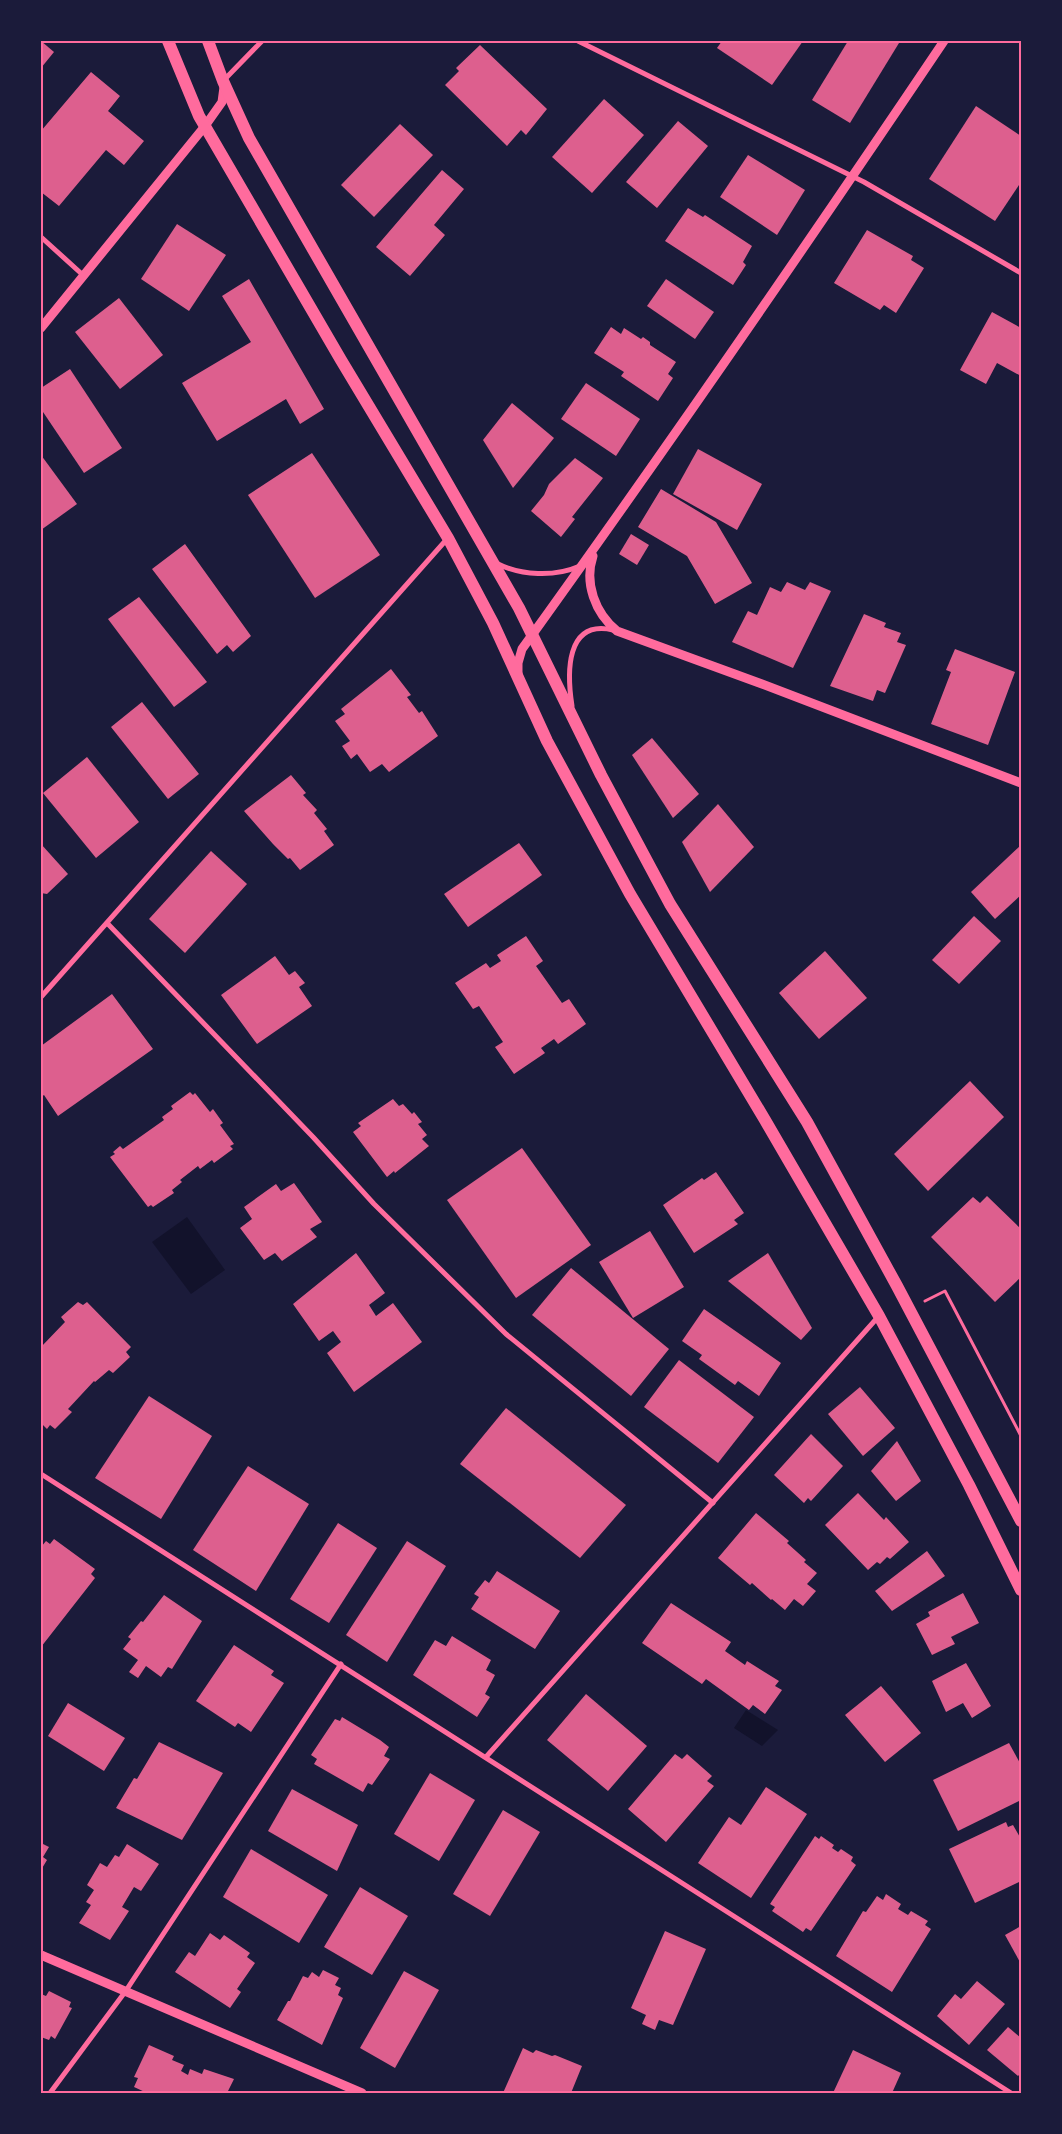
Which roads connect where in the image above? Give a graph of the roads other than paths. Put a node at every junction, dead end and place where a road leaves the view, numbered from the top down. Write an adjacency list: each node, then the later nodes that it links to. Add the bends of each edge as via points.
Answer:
1 (168, 41): 7 (main road)
2 (208, 41): 6 (main road)
3 (262, 41): 6 (street)
4 (578, 41): 8 (street)
5 (944, 41): 8 (street)
6 (223, 80): 7 (street, via 222,102); 15 (main road, via 255,148)
7 (205, 126): 11 (street); 13 (main road)
8 (853, 176): 10 (street); 14 (street)
9 (41, 237): 11 (street)
10 (1021, 273)
11 (84, 276): 12 (street)
12 (41, 328)
13 (448, 538): 19 (main road, via 493,623); 22 (street)
14 (595, 548): 16 (street); 17 (street, via 590,574 592,594 604,618)
15 (492, 560): 16 (street, via 514,570 535,573 572,569); 18 (main road)
16 (587, 561): 18 (street)
17 (617, 631): 20 (street, via 587,631 575,644 570,677); 21 (street)
18 (533, 634): 19 (street, via 519,657 518,673); 20 (main road)
19 (523, 691): 24 (main road, via 652,934)
20 (577, 726): 27 (main road, via 670,904 812,1130)
21 (1021, 783)
22 (108, 924): 23 (street); 26 (street, via 374,1204 506,1334)
23 (41, 997)
24 (879, 1316): 26 (street); 28 (main road)
25 (41, 1474): 29 (street)
26 (713, 1503): 30 (street)
27 (1021, 1521)
28 (1021, 1590)
29 (340, 1664): 30 (street); 32 (street)
30 (486, 1757): 35 (street)
31 (41, 1955): 32 (street)
32 (125, 1992): 33 (street); 34 (street)
33 (361, 2092)
34 (50, 2093)
35 (1011, 2093)

